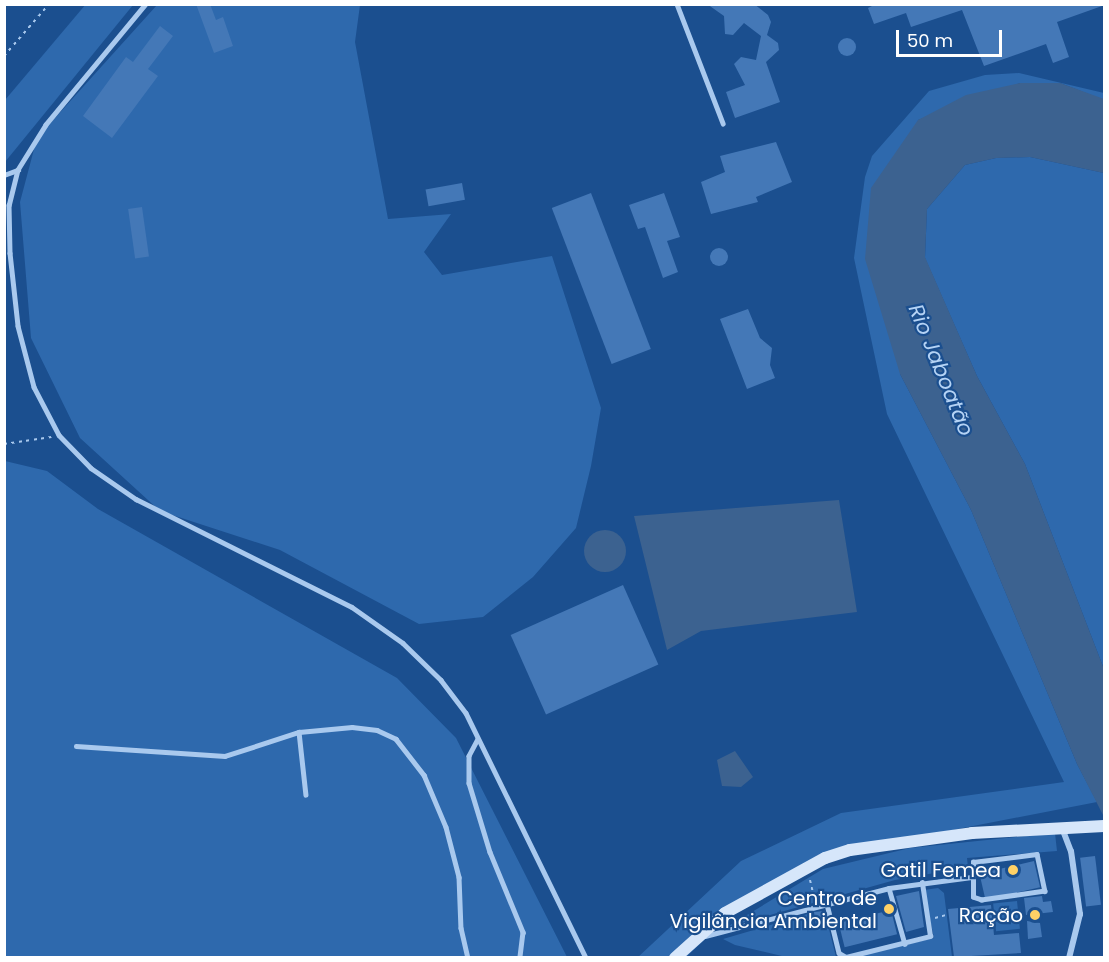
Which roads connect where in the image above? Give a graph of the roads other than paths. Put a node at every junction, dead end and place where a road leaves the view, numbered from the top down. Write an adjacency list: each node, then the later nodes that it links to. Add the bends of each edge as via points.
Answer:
1 (146, 4): 4 (lane, via 46,125)
2 (677, 4): 3 (lane)
3 (723, 123)
4 (18, 170): 5 (lane); 7 (lane, via 9,205 18,326 34,387 59,435 91,468 136,499 289,573 352,608 403,643 441,680)
5 (4, 175)
6 (299, 732): 8 (lane, via 225,756); 9 (lane); 18 (lane, via 352,727 376,730 396,739 414,757 446,826)
7 (478, 739): 19 (lane, via 469,756 469,783 490,852 523,932); 20 (lane)
8 (76, 746)
9 (306, 795)
10 (1104, 826): 11 (main road)
11 (1062, 828): 16 (main road, via 909,839 850,850 816,862 739,905); 22 (street, via 1071,851 1080,914)
12 (971, 877): 12 (lane, via 976,899 1039,894 1046,889 1037,854 976,861 971,864); 13 (lane)
13 (922, 883): 14 (lane); 17 (lane, via 930,936)
14 (889, 888): 15 (lane); 17 (lane)
15 (827, 904): 16 (lane); 17 (lane, via 842,957)
16 (694, 939): 21 (main road)
17 (905, 944)
18 (468, 957)
19 (520, 957)
20 (586, 957)
21 (675, 957)
22 (1068, 957)

